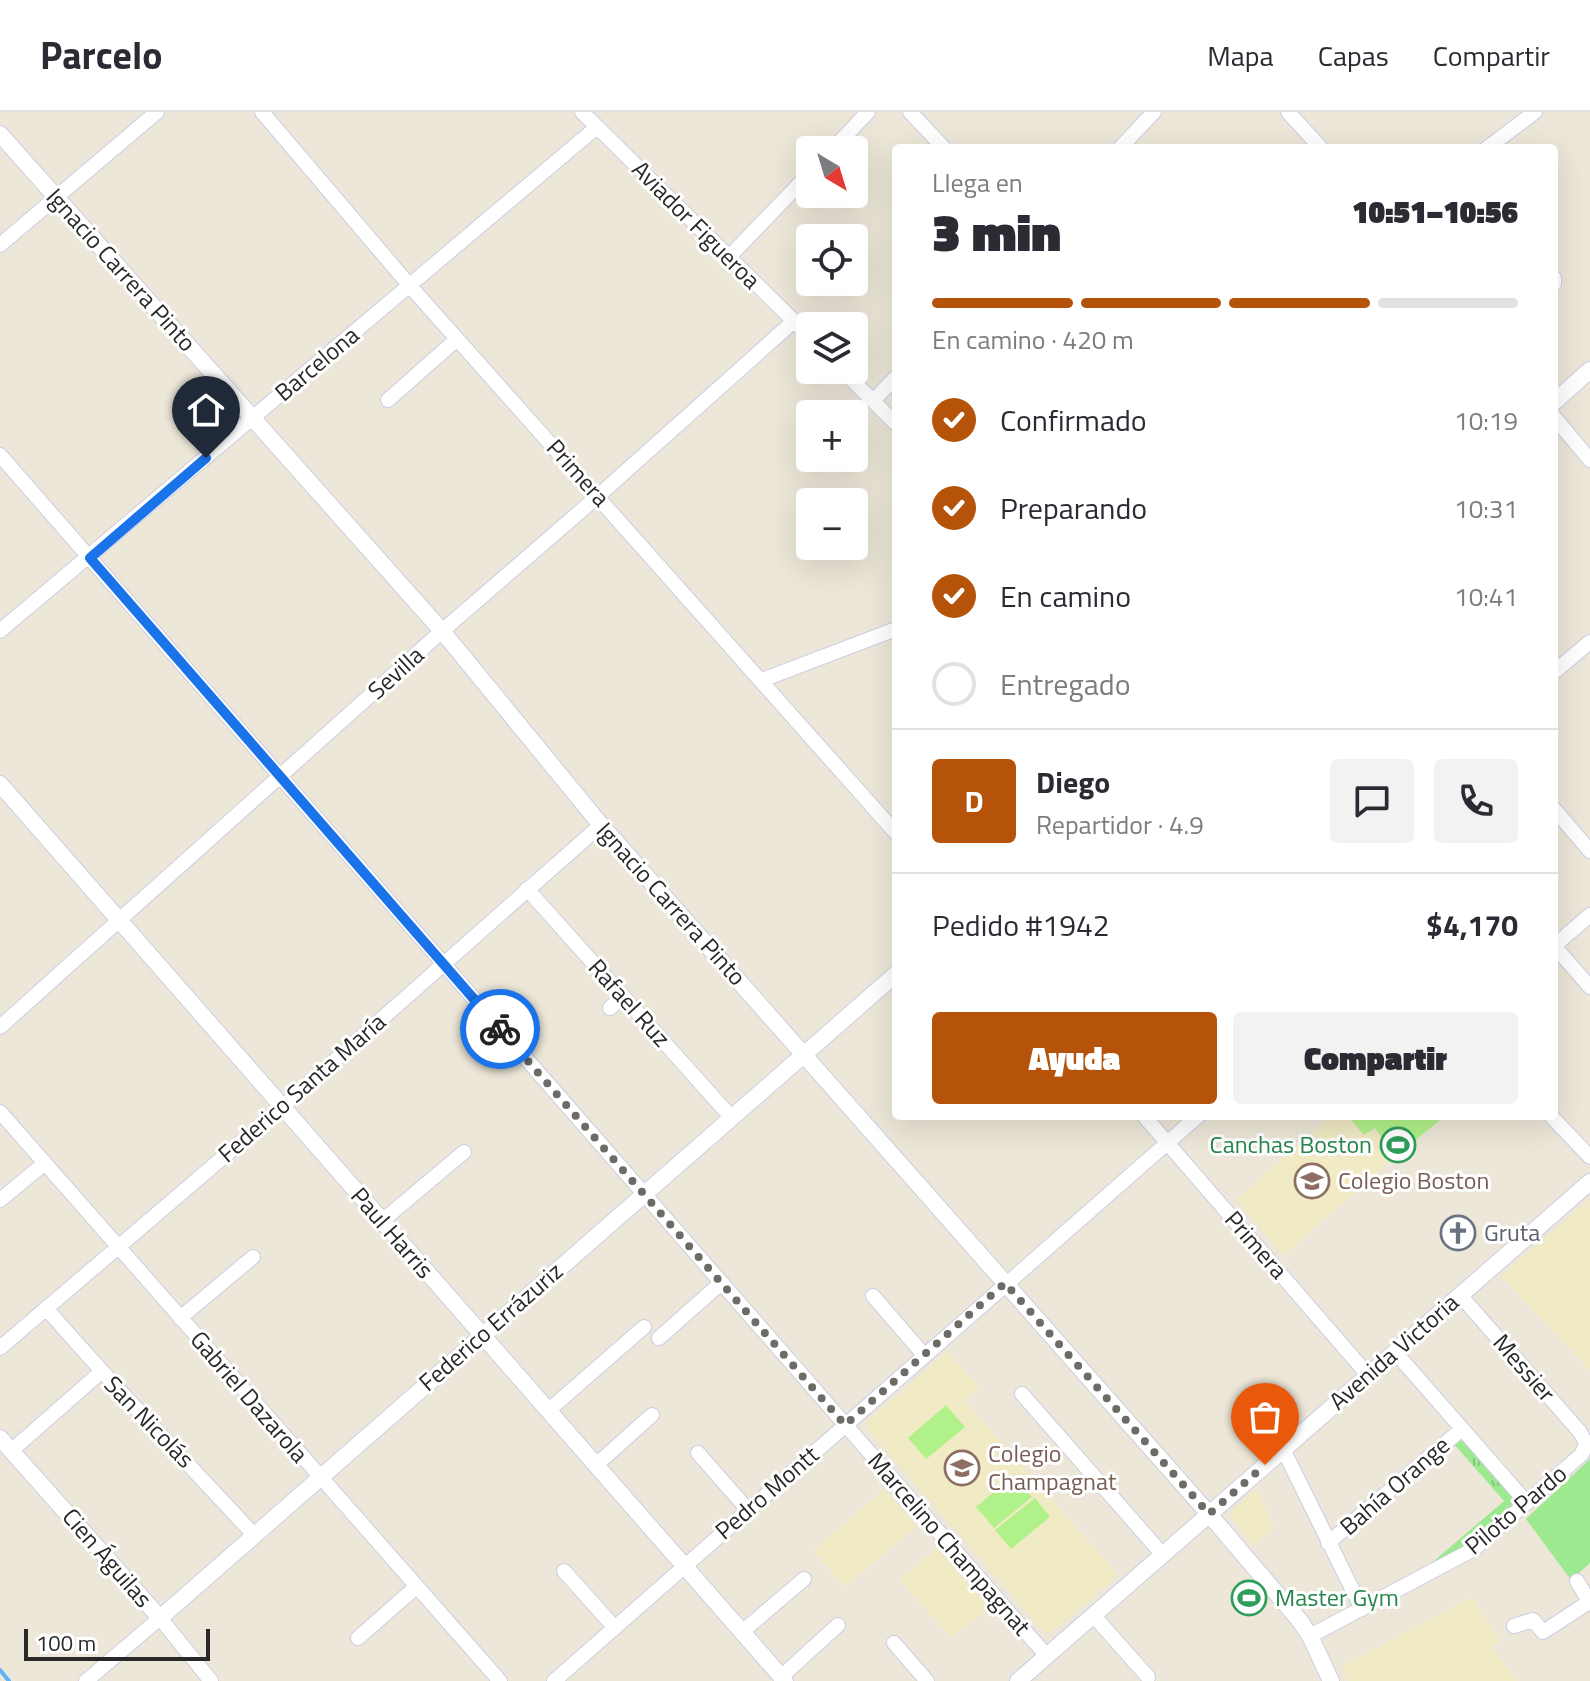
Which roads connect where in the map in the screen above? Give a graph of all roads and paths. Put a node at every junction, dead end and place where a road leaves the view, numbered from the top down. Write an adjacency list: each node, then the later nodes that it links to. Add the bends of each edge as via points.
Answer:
1 (157, 112): 17 (street)
2 (262, 112): 20 (street, Primera)
3 (582, 112): 9 (street, Aviador Figueroa)
4 (868, 112): 11 (street)
5 (910, 112): 12 (street)
6 (1154, 112): 13 (street)
7 (1288, 112): 14 (street)
8 (1535, 112): 15 (street)
9 (597, 127): 19 (street, Aviador Figueroa); 20 (street, Barcelona)
10 (0, 134): 17 (street, Ignacio Carrera Pinto)
11 (845, 136)
12 (940, 144)
13 (1124, 144)
14 (1317, 144)
15 (1492, 144)
16 (796, 188): 19 (street)
17 (55, 196): 18 (street); 29 (street, Ignacio Carrera Pinto)
18 (0, 245)
19 (728, 258): 21 (street, Aviador Figueroa)
20 (410, 286): 22 (street, Primera); 29 (street, Barcelona)
21 (794, 321): 34 (street, Sevilla)
22 (457, 339): 27 (street); 34 (street, Primera)
23 (1590, 370): 26 (street)
24 (892, 381): 28 (street)
25 (856, 384): 28 (street)
26 (1558, 398)
27 (388, 400)
28 (873, 401): 30 (street)
29 (253, 419): 35 (street, Barcelona); 37 (street, Ignacio Carrera Pinto)
30 (892, 420)
31 (1558, 422): 33 (street)
32 (0, 455): 35 (street, Marcelino Champagnat)
33 (1590, 460)
34 (598, 496): 37 (street, Sevilla); 41 (street, Primera)
35 (90, 558): 36 (street, Barcelona); 42 (street, Marcelino Champagnat)
36 (0, 631)
37 (442, 631): 42 (street, Sevilla); 45 (street, Ignacio Carrera Pinto)
38 (892, 631): 41 (street)
39 (1590, 642): 40 (street)
40 (1558, 669)
41 (762, 680): 46 (street, Primera)
42 (281, 777): 50 (street, Sevilla); 53 (street, Marcelino Champagnat)
43 (0, 784): 50 (street, Paul Harris)
44 (1558, 814): 47 (street)
45 (601, 825): 48 (street, Federico Santa María); 59 (street, Ignacio Carrera Pinto)
46 (892, 828)
47 (1590, 851)
48 (527, 889): 53 (street, Federico Santa María); 56 (street, Rafael Ruz)
49 (1590, 915): 51 (street)
50 (119, 922): 58 (street, Sevilla); 60 (street, Paul Harris)
51 (1558, 943)
52 (1558, 951): 55 (street)
53 (443, 964): 60 (street, Federico Santa María); 71 (street, Marcelino Champagnat)
54 (892, 977): 59 (street, Federico Errázuriz)
55 (1590, 987)
56 (623, 996): 57 (street); 62 (street, Rafael Ruz)
57 (610, 1008)
58 (0, 1027)
59 (804, 1054): 62 (street, Federico Errázuriz); 77 (street, Ignacio Carrera Pinto)
60 (282, 1107): 73 (street, Paul Harris); 74 (street, Federico Santa María)
61 (2, 1117): 69 (street, Gabriel Dazarola)
62 (731, 1117): 71 (street, Federico Errázuriz)
63 (1147, 1120): 66 (street, Primera)
64 (1193, 1120): 66 (street, Pedro Montt)
65 (1555, 1120): 68 (street)
66 (1167, 1143): 77 (street, Pedro Montt); 89 (street, Primera)
67 (464, 1152): 73 (street)
68 (1590, 1157)
69 (45, 1163): 72 (street); 74 (street, Gabriel Dazarola)
70 (1590, 1182): 78 (street, Avenida Victoria)
71 (644, 1194): 76 (street, Marcelino Champagnat); 83 (street, Federico Errázuriz)
72 (0, 1200)
73 (382, 1221): 83 (street, Paul Harris)
74 (118, 1247): 80 (street, Federico Santa María); 81 (street, Gabriel Dazarola)
75 (253, 1257): 81 (street)
76 (721, 1283): 84 (street, via 687,1302); 93 (street, Marcelino Champagnat)
77 (1005, 1283): 87 (street, Pedro Montt); 103 (street, Ignacio Carrera Pinto)
78 (1460, 1295): 86 (street, Avenida Victoria); 95 (street, Messier)
79 (873, 1296): 87 (street)
80 (46, 1308): 85 (street, Federico Santa María); 88 (street, San Nicolás)
81 (180, 1318): 100 (street, Gabriel Dazarola)
82 (644, 1327): 91 (street)
83 (482, 1335): 91 (street, Paul Harris); 100 (street, Federico Errázuriz)
84 (659, 1338)
85 (0, 1348)
86 (1395, 1352): 89 (street, Avenida Victoria); 94 (street)
87 (924, 1355): 93 (street, Pedro Montt)
88 (101, 1372): 96 (street); 104 (street, San Nicolás)
89 (1368, 1375): 97 (street, Avenida Victoria)
90 (1022, 1394): 106 (street)
91 (549, 1410): 99 (street, Paul Harris)
92 (652, 1415): 99 (street)
93 (845, 1425): 102 (street, Pedro Montt); 123 (street, Marcelino Champagnat)
94 (1462, 1429): 101 (street); 105 (street, Bahía Orange)
95 (1586, 1443): 101 (street, Piloto Pardo, via 1582,1454)
96 (6, 1444): 115 (street, Cien Águilas)
97 (1283, 1449): 103 (street, Avenida Victoria); 105 (street)
98 (698, 1453): 102 (street)
99 (596, 1465): 107 (street, Paul Harris)
100 (320, 1477): 104 (street, Federico Errázuriz); 111 (street, Gabriel Dazarola)
101 (1527, 1503): 113 (street, Piloto Pardo, via 1474,1549)
102 (748, 1510): 107 (street, Pedro Montt)
103 (1209, 1514): 106 (street, Avenida Victoria); 120 (street, Ignacio Carrera Pinto)
104 (255, 1536): 115 (street, Federico Errázuriz)
105 (1328, 1543): 113 (street)
106 (1163, 1555): 114 (street, Avenida Victoria)
107 (685, 1566): 118 (street, Pedro Montt); 119 (street, Paul Harris)
108 (564, 1571): 118 (street)
109 (804, 1579): 119 (street)
110 (1577, 1581): 112 (street)
111 (416, 1587): 121 (street); 128 (street, Gabriel Dazarola)
112 (1590, 1602): 117 (street, via 1547,1638 1533,1620)
113 (1362, 1609): 120 (street, Piloto Pardo)
114 (1093, 1615): 123 (street, Avenida Victoria); 124 (street)
115 (160, 1618): 126 (street, Federico Errázuriz); 127 (street, Cien Águilas)
116 (838, 1625): 125 (street)
117 (1514, 1626)
118 (615, 1628): 129 (street, Pedro Montt)
119 (742, 1632): 125 (street, Paul Harris)
120 (1310, 1636): 132 (street, Ignacio Carrera Pinto)
121 (358, 1638)
122 (894, 1643): 130 (street)
123 (1046, 1655): 131 (street, Avenida Victoria)
124 (1148, 1677)
125 (783, 1679)
126 (86, 1681)
127 (211, 1681)
128 (500, 1681)
129 (554, 1681)
130 (927, 1681)
131 (1018, 1681)
132 (1331, 1681)

